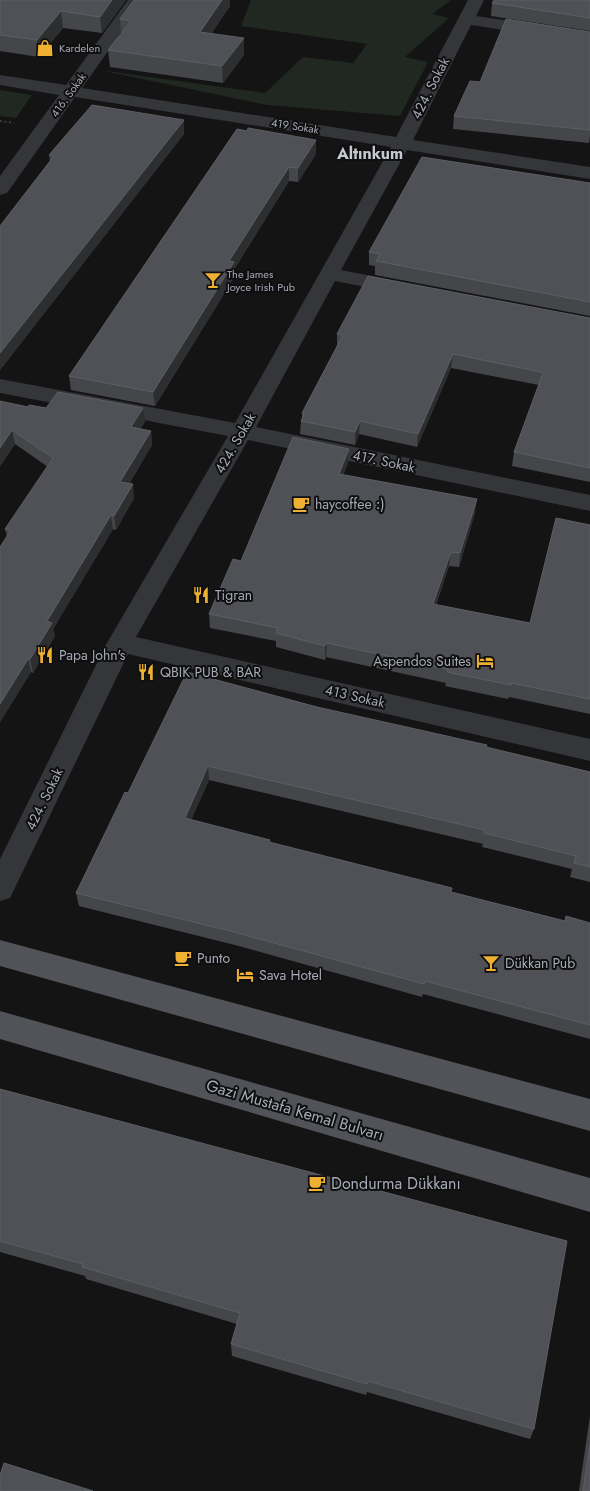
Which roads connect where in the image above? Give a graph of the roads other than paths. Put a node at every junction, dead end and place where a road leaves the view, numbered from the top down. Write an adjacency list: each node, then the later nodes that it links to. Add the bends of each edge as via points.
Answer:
1 (136, 0): 5 (street, 416. Sokak)
2 (471, 10): 3 (street); 6 (street, 424. Sokak)
3 (590, 38)
4 (0, 80): 5 (street, 419 Sokak)
5 (71, 91): 6 (street, 419 Sokak); 8 (street, 416. Sokak)
6 (402, 143): 7 (street, 419 Sokak); 9 (street, 424. Sokak)
7 (590, 173)
8 (0, 189)
9 (328, 274): 10 (street); 12 (street, 424. Sokak)
10 (425, 293)
11 (0, 386): 12 (street, 417. Sokak)
12 (242, 431): 13 (street, 417. Sokak); 14 (street, 424. Sokak)
13 (590, 503)
14 (120, 643): 15 (street, 413 Sokak); 16 (street, 424. Sokak)
15 (590, 750)
16 (0, 889)
17 (0, 953): 19 (main road)
18 (0, 1025): 20 (main road, Gazi Mustafa Kemal Bulvarı)
19 (590, 1115)
20 (590, 1195)

